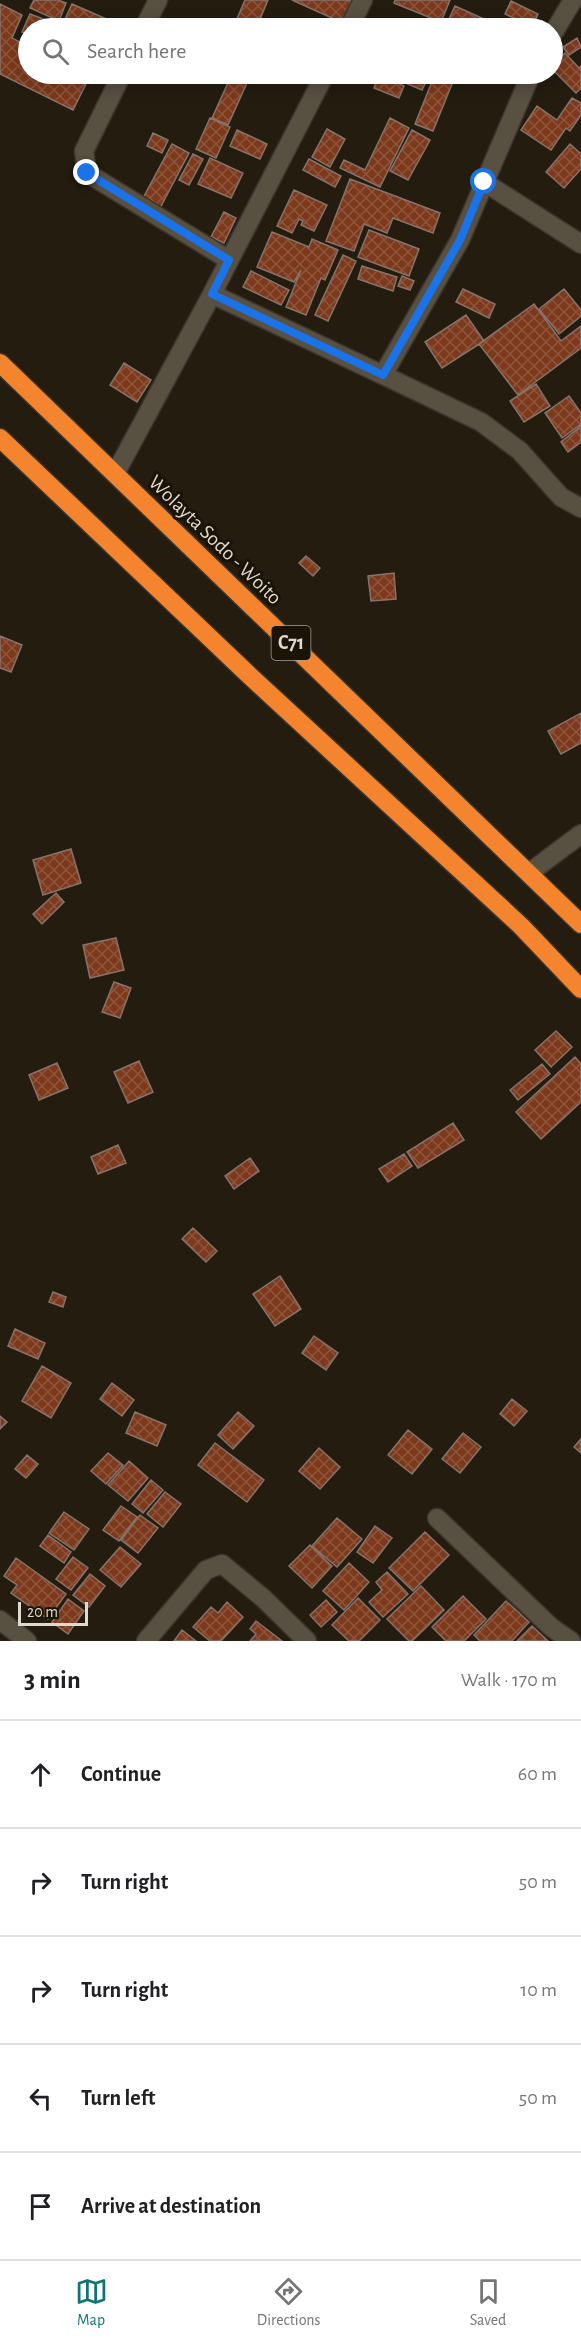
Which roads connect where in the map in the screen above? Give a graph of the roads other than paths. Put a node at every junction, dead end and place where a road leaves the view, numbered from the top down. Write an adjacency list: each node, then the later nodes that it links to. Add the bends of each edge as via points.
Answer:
1 (158, 0): 4 (street)
2 (363, 0): 5 (street)
3 (573, 0): 6 (street)
4 (149, 18)
5 (354, 18)
6 (562, 18)
7 (117, 84): 12 (street, via 84,151 87,173)
8 (320, 84): 12 (street)
9 (527, 84): 10 (street)
10 (484, 182): 11 (street); 15 (street, via 460,240)
11 (581, 244)
12 (229, 260): 13 (street)
13 (212, 294): 15 (street); 17 (street)
14 (0, 363): 17 (highway, Wolayta Sodo - Woito / C71)
15 (383, 375): 18 (street, via 482,422 520,451 561,497)
16 (0, 438): 22 (highway, C71, via 521,926)
17 (115, 474): 20 (highway, Wolayta Sodo - Woito / C71)
18 (581, 508)
19 (581, 834): 20 (street)
20 (529, 873): 21 (highway, Wolayta Sodo - Woito / C71)
21 (581, 924)
22 (581, 989)
23 (437, 1518): 28 (street, via 551,1627)
24 (0, 1620): 25 (street)
25 (27, 1641)
26 (146, 1641): 27 (street, via 206,1570 222,1564)
27 (307, 1641)
28 (571, 1641)

